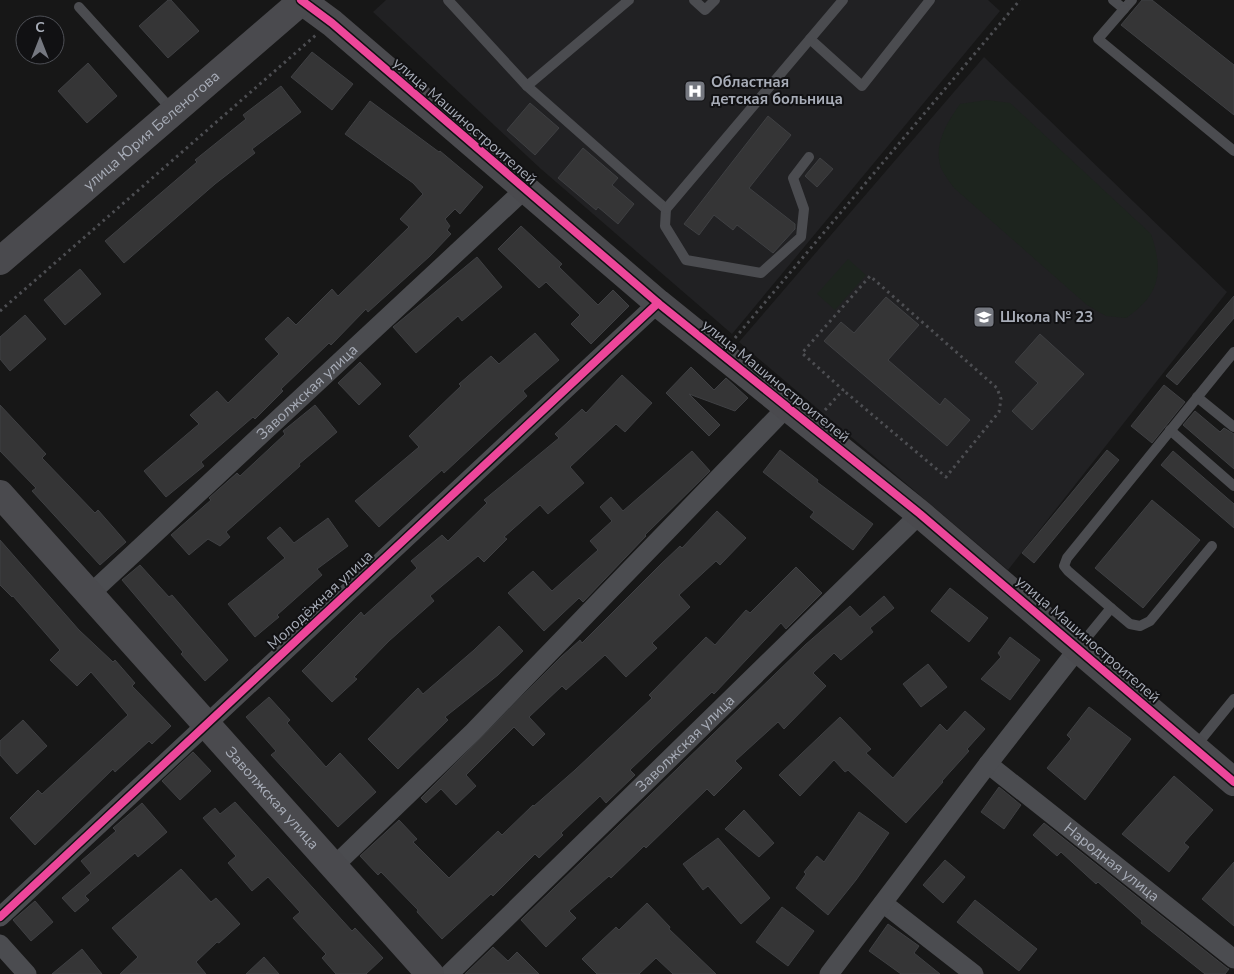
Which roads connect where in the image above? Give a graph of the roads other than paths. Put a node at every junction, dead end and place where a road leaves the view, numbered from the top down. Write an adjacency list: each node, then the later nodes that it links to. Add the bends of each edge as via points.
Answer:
1 (302, 0): 14 (street, улица Юрия Беленогова); 17 (street, улица Машиностроителей)
2 (448, 0): 13 (lane)
3 (629, 0): 13 (lane)
4 (694, 0): 5 (lane, via 705,10)
5 (715, 0)
6 (843, 0): 12 (lane)
7 (930, 0): 12 (lane, via 862,86)
8 (1113, 0): 11 (lane)
9 (1132, 0): 11 (lane)
10 (79, 7): 14 (lane)
11 (1124, 9): 15 (lane, via 1098,39)
12 (810, 39): 18 (lane)
13 (527, 86): 18 (lane)
14 (173, 112): 19 (street, улица Юрия Беленогова)
15 (1234, 151)
16 (809, 157): 18 (lane, via 792,178 804,208 801,237 760,273 686,260 665,226)
17 (524, 190): 20 (street, улица Машиностроителей); 30 (street, Заволжская улица)
18 (666, 209)
19 (0, 262)
20 (658, 303): 23 (street, улица Машиностроителей); 34 (street, Молодёжная улица)
21 (1234, 352): 22 (lane)
22 (1197, 397): 24 (lane); 25 (lane)
23 (786, 408): 28 (street, улица Машиностроителей); 38 (street, via 473,732)
24 (1234, 427)
25 (1170, 430): 26 (lane); 31 (lane, via 1067,558 1064,566)
26 (1234, 486)
27 (0, 494): 30 (street, Заволжская улица)
28 (920, 514): 32 (street, улица Машиностроителей); 45 (street, Заволжская улица)
29 (1212, 546): 31 (lane, via 1150,621 1140,626 1130,624)
30 (89, 595): 34 (street, Заволжская улица)
31 (1111, 608): 32 (lane, via 1081,642)
32 (1078, 650): 35 (street, улица Машиностроителей); 36 (street)
33 (1234, 699): 35 (lane)
34 (205, 726): 38 (street, Заволжская улица); 40 (street, Молодёжная улица)
35 (1194, 748): 37 (street, улица Машиностроителей)
36 (988, 764): 39 (street); 42 (street, Народная улица)
37 (1227, 772)
38 (333, 868): 44 (street, Заволжская улица)
39 (883, 902): 46 (street); 47 (street)
40 (0, 917)
41 (0, 944): 43 (street)
42 (1234, 959)
43 (27, 974)
44 (430, 974)
45 (449, 974)
46 (829, 974)
47 (974, 974)

